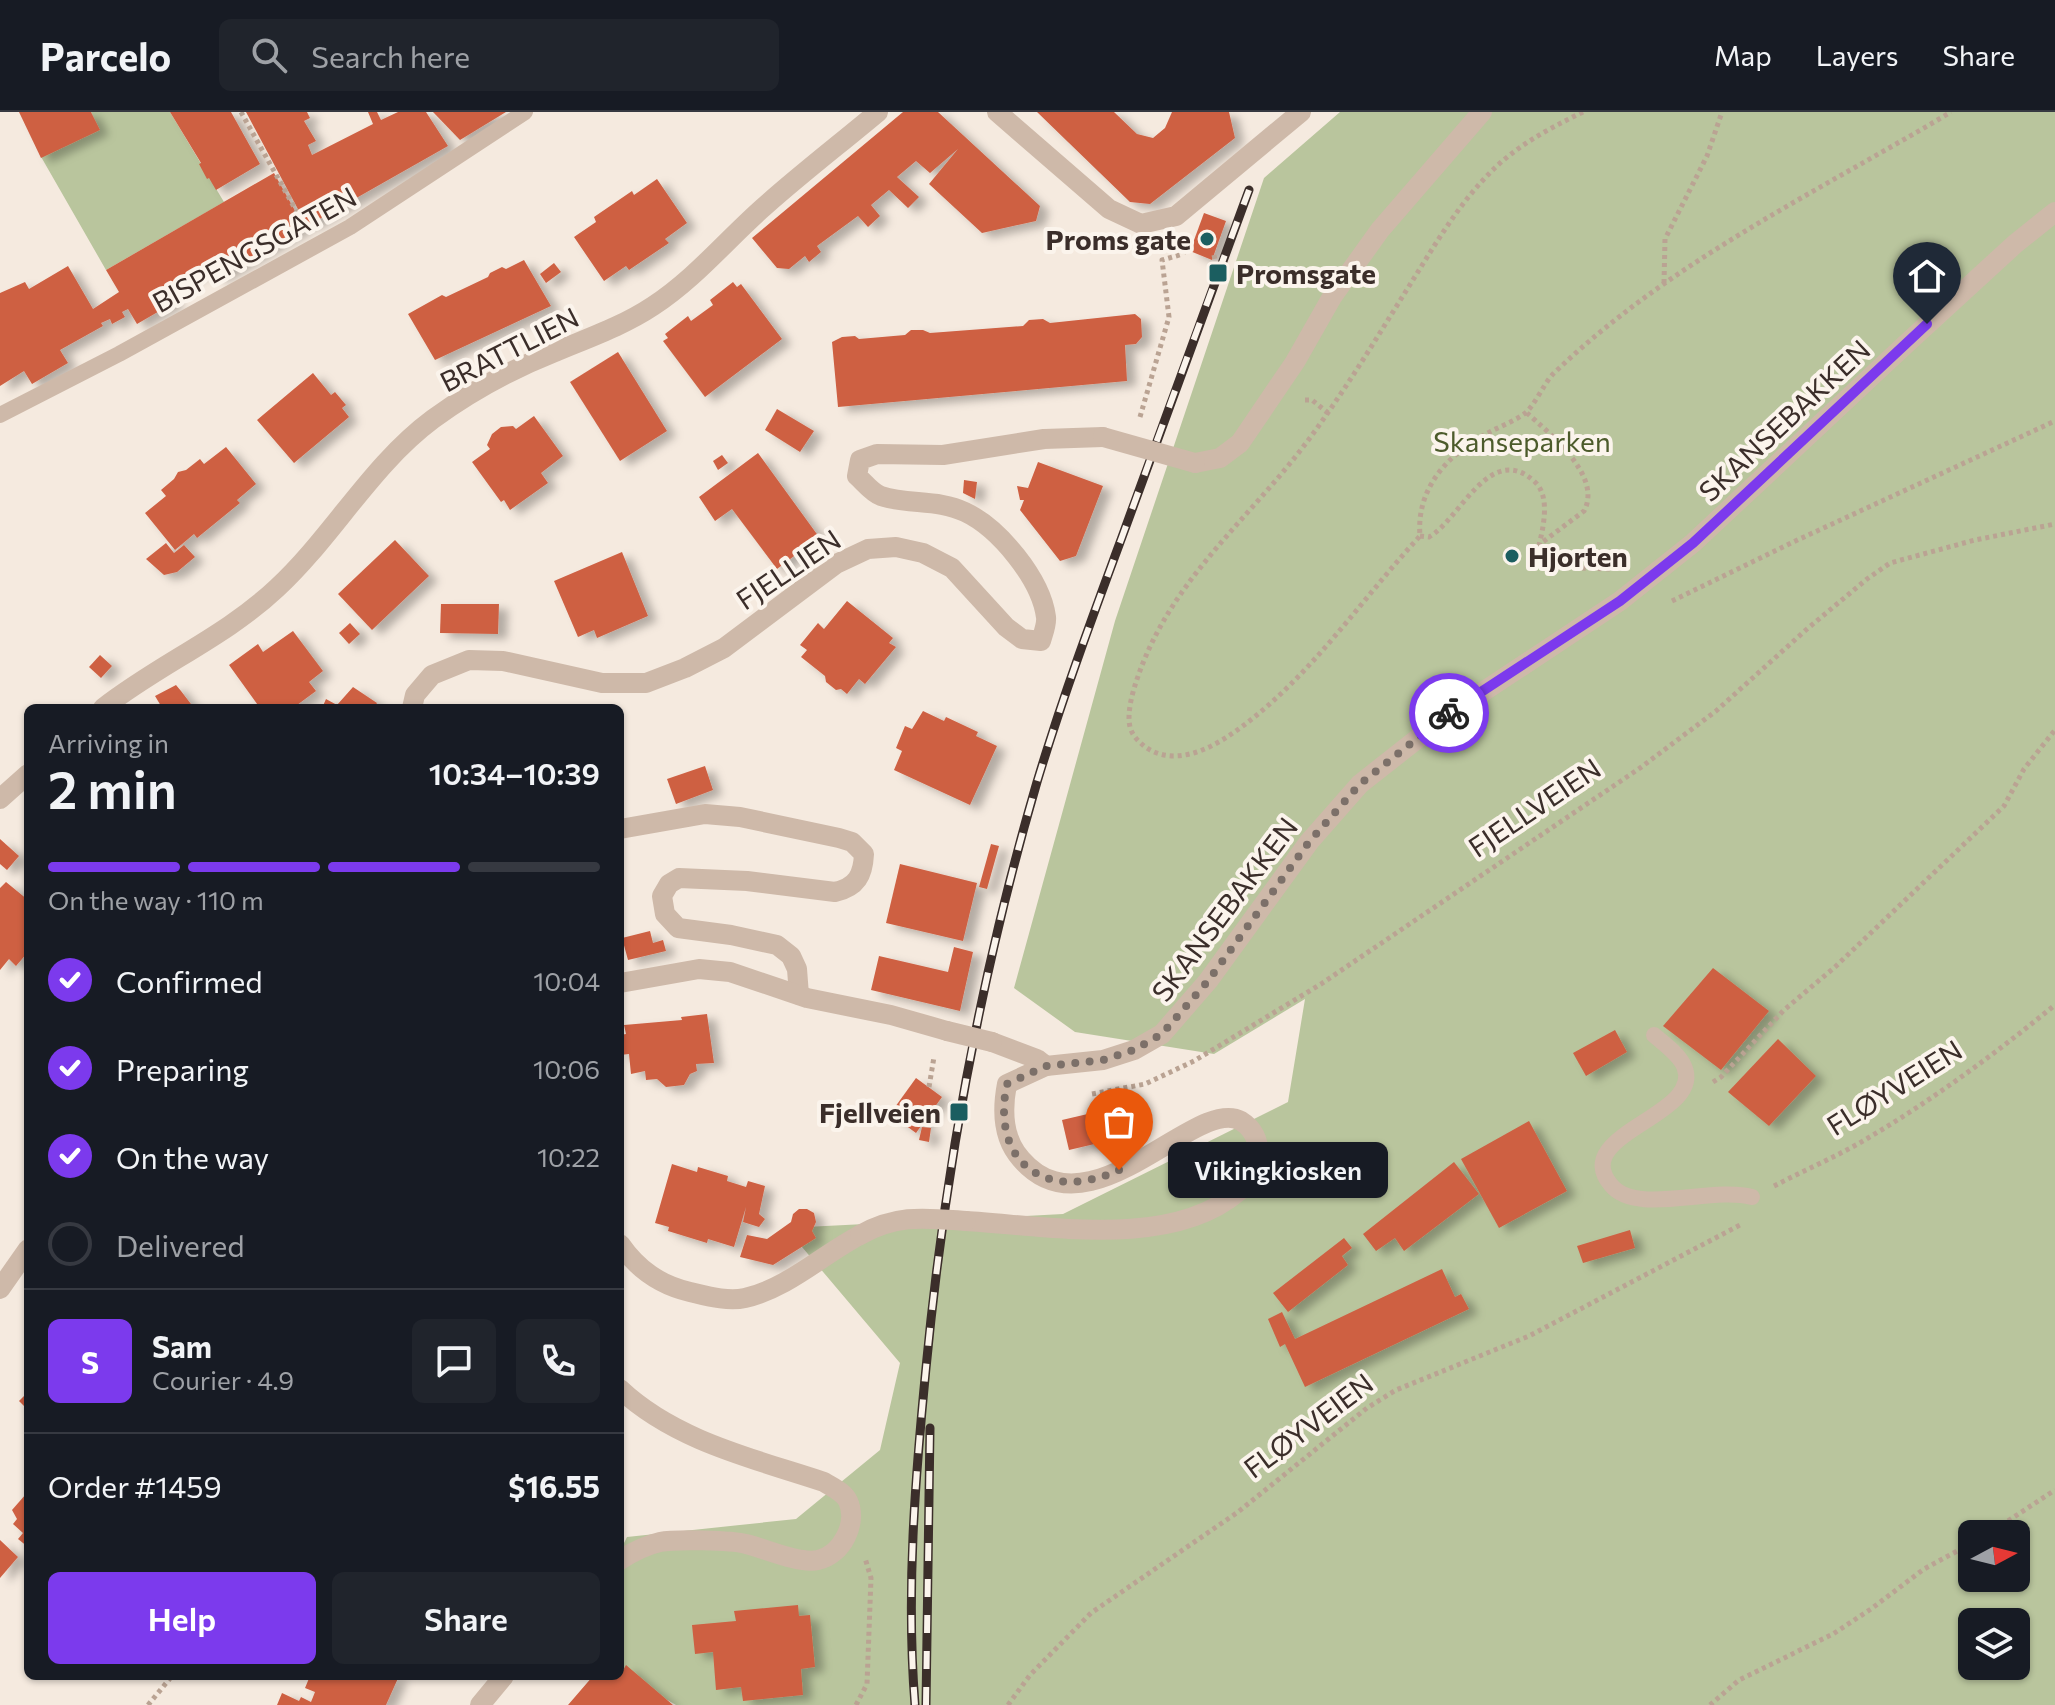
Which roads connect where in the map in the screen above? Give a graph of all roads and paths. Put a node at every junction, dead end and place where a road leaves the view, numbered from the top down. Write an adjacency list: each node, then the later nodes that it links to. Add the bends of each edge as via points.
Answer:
1 (241, 112): 12 (path)
2 (525, 112): 12 (lane, BISPENGSGATEN)
3 (878, 112): 25 (street, BRATTLIEN, via 652,307 478,389 431,421 403,445 298,568 246,616)
4 (997, 112): 11 (street, via 1109,209 1141,224)
5 (1301, 112): 11 (street)
6 (1482, 112): 26 (street, FJELLIEN, bridge, via 1380,230 1240,443 1220,458 1195,463 1103,437 1044,439 943,455 877,454 860,460 857,476 878,495 965,512 999,537 1036,588 1047,619 1041,641 1022,639 1006,627 952,568 923,553 896,547 868,549 836,564 724,648 646,683 602,683 503,661 469,660 432,675)
7 (1583, 112): 21 (path, via 1532,137 1473,191 1310,439 1208,554 1158,628 1140,669 1129,723 1132,732 1155,753 1173,757 1193,754 1232,734 1332,641)
8 (1722, 112): 15 (path, via 1707,156 1665,239)
9 (1951, 112): 15 (path)
10 (2055, 212): 23 (street, SKANSEBAKKEN, via 1693,543)
11 (1176, 216): 19 (path, via 1198,226 1183,254 1162,260 1169,317)
12 (315, 246): 17 (lane, BISPENGSGATEN)
13 (1214, 255): 14 (path)
14 (1218, 273)
15 (1664, 283): 16 (path, via 1569,359 1542,387)
16 (1527, 413): 21 (path, via 1483,435 1439,469 1423,503); 22 (path, via 1557,440 1587,485 1584,511)
17 (0, 415)
18 (2055, 421): 24 (path)
19 (1137, 425)
20 (2055, 524): 37 (path, FJELLVEIEN, via 1890,563 1716,711 1640,768 1321,984 1194,1061 1145,1084)
21 (1420, 536): 22 (path, via 1429,537 1447,525 1486,478 1520,472 1539,486 1544,499)
22 (1539, 545): 23 (path, via 1538,560 1549,567 1612,569)
23 (1620, 601): 35 (street, SKANSEBAKKEN, via 1445,717 1360,784 1162,1034 1103,1060)
24 (1665, 605)
25 (109, 704)
26 (413, 704)
27 (2055, 730): 36 (path, via 2024,769 2004,806 1960,850 1784,1010 1721,1077 1708,1085)
28 (24, 778): 29 (street)
29 (0, 799)
30 (624, 828): 32 (street, via 705,814 852,842 864,854 863,868 847,889 679,878 662,896 665,914 678,928 777,945 797,969)
31 (624, 982): 32 (street, via 699,969 730,972)
32 (799, 995): 35 (street, bridge, via 992,1042)
33 (2055, 1005): 38 (path, FLØYVEIEN, via 1866,1140)
34 (1654, 1035): 36 (lane, via 1681,1060)
35 (1046, 1066): 39 (street, bridge, via 1007,1084 1002,1108 1014,1152 1033,1173 1076,1184 1101,1178 1224,1117 1239,1119 1259,1145 1259,1162 1250,1182 1230,1199 1196,1215 1125,1230 904,1218 880,1224 779,1285 744,1299 666,1286 643,1271)
36 (1685, 1085): 38 (lane, via 1670,1105 1609,1149 1604,1175 1621,1196 1636,1200 1718,1193)
37 (1090, 1094)
38 (1752, 1197): 53 (path, FLØYVEIEN, via 1754,1209 1744,1223 1711,1242 1529,1336 1396,1390 1367,1408 1238,1512 1091,1613)
39 (624, 1249)
40 (24, 1255): 41 (street)
41 (0, 1289)
42 (624, 1392): 46 (street, via 698,1440 824,1482 848,1500 850,1514 840,1548 822,1559 809,1561 741,1542 660,1542)
43 (2055, 1490): 44 (path)
44 (2009, 1520)
45 (1958, 1551): 54 (path, via 1833,1634 1739,1680)
46 (624, 1558)
47 (868, 1561): 52 (path, via 867,1684)
48 (169, 1680): 50 (path)
49 (501, 1680): 51 (street)
50 (148, 1705)
51 (480, 1705)
52 (856, 1705)
53 (1008, 1705)
54 (1710, 1705)

